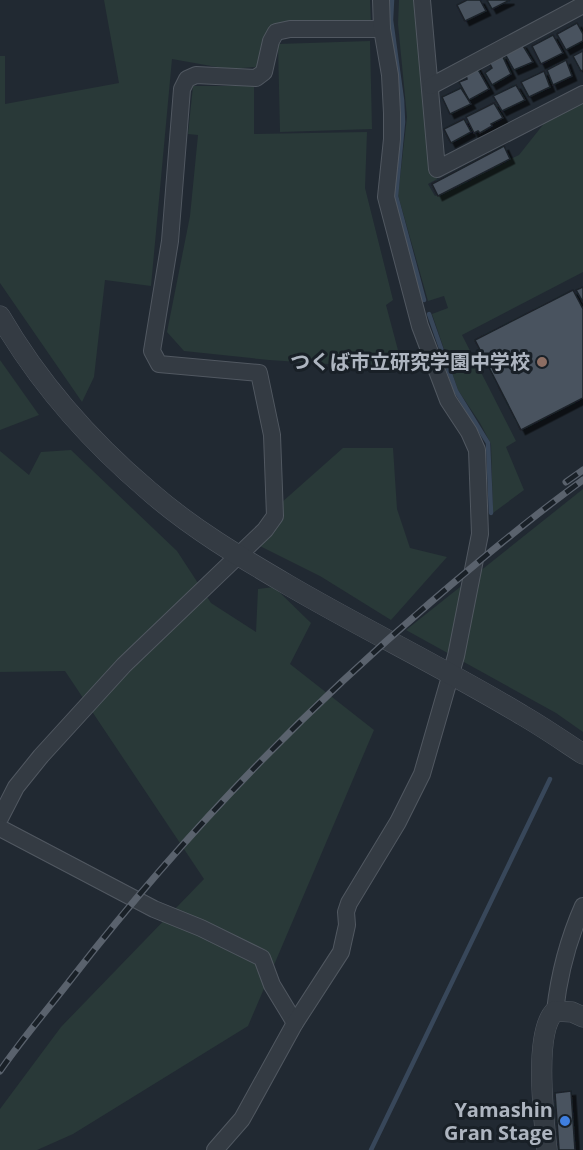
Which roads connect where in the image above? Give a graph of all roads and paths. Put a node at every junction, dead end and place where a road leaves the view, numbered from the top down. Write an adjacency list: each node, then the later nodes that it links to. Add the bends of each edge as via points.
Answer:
1 (381, 0): 4 (street)
2 (423, 0): 5 (street)
3 (583, 5): 5 (street)
4 (382, 29): 8 (street, via 276,32 264,72 256,78 196,75 187,79 182,89 170,241 152,351 159,364 259,373 272,435 275,516); 9 (street, via 392,113 386,197 420,326 448,400 477,450 480,534)
5 (431, 86): 6 (street, via 437,169)
6 (583, 94)
7 (0, 316): 8 (street, via 43,381 80,425 150,492)
8 (239, 556): 9 (street); 11 (street, via 124,665 82,711 16,787)
9 (451, 675): 10 (street); 16 (street, via 422,774 349,903 341,952)
10 (583, 754)
11 (0, 818)
12 (0, 828): 16 (street, via 154,909 262,958 272,985)
13 (583, 906): 14 (street, via 558,982)
14 (555, 1011): 15 (street); 18 (street, via 547,1021 543,1056)
15 (583, 1017)
16 (295, 1023): 17 (street, via 242,1119)
17 (215, 1150)
18 (547, 1150)

